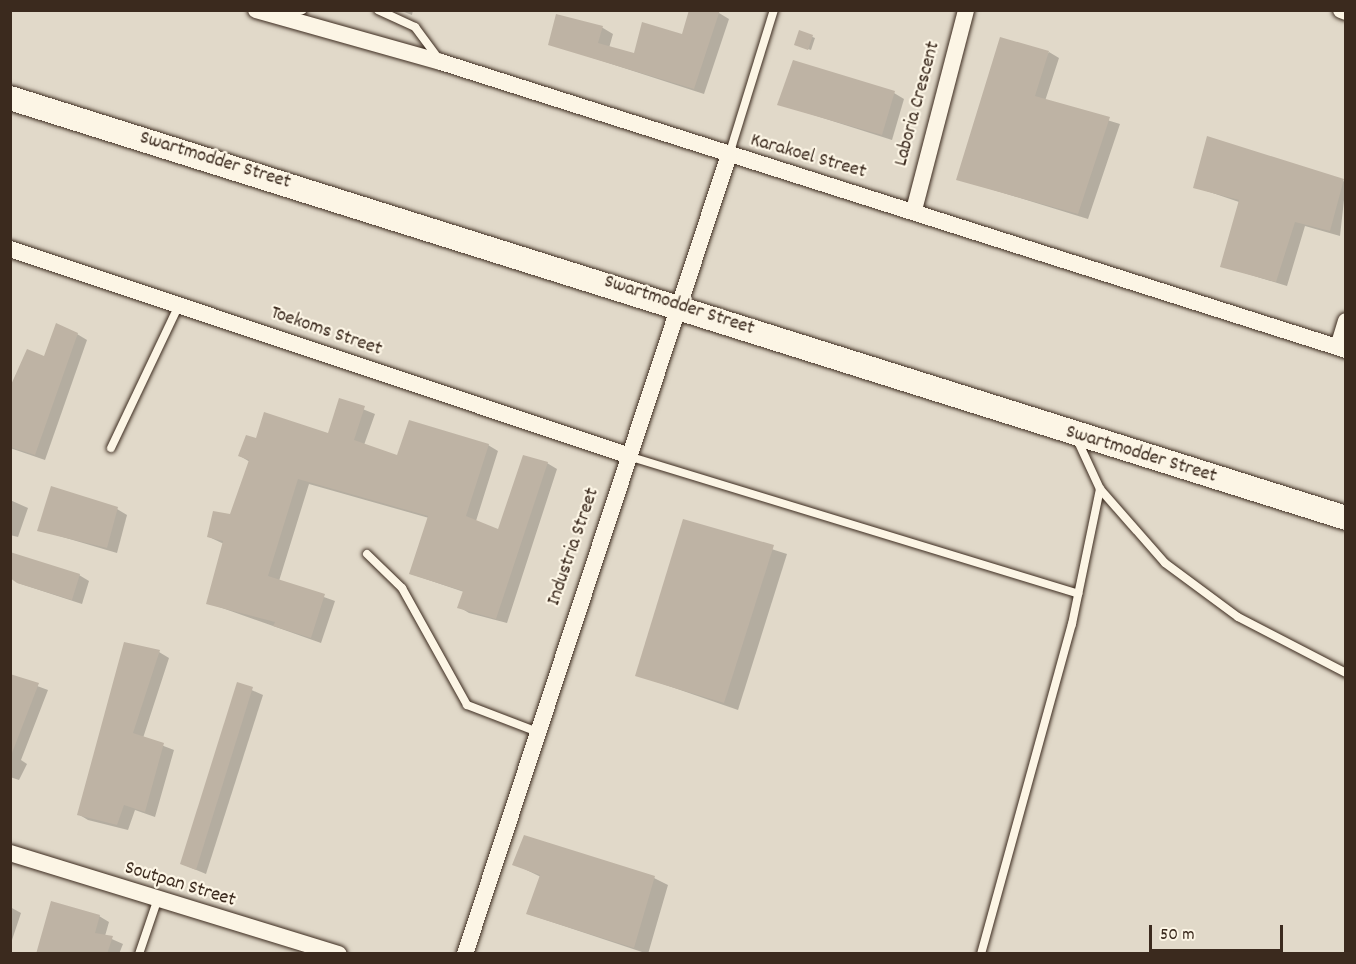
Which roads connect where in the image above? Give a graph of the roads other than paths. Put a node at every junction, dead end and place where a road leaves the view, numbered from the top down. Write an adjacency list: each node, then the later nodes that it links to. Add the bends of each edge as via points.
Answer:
1 (256, 10): 8 (street, Karakoel Street)
2 (302, 10): 8 (lane)
3 (378, 10): 9 (lane, via 415,27)
4 (774, 10): 11 (lane)
5 (966, 10): 12 (street, Laboria Crescent)
6 (1341, 10): 7 (street)
7 (1346, 12)
8 (278, 17): 9 (street, Karakoel Street)
9 (441, 62): 11 (street, Karakoel Street)
10 (11, 100): 15 (main road, Swartmodder Street)
11 (729, 155): 12 (street, Karakoel Street); 15 (street, Industria Street)
12 (914, 210): 17 (street, Karakoel Street)
13 (10, 249): 14 (street, Toekoms Street)
14 (179, 304): 19 (lane); 20 (street, Toekoms Street)
15 (678, 305): 18 (main road, Swartmodder Street); 20 (street, Industria Street)
16 (1346, 321): 17 (street)
17 (1342, 349)
18 (1074, 434): 21 (lane); 22 (main road, Swartmodder Street)
19 (111, 448)
20 (627, 455): 24 (lane); 26 (street, Industria Street)
21 (1100, 489): 24 (lane); 25 (lane, via 1136,535 1201,593)
22 (1346, 518)
23 (367, 554): 26 (lane, via 402,588 467,705)
24 (1078, 594): 32 (lane)
25 (1346, 672)
26 (535, 730): 31 (street, Industria Street)
27 (10, 853): 28 (street, Soutpan Street)
28 (157, 900): 29 (lane); 30 (street, Soutpan Street)
29 (140, 954)
30 (339, 954)
31 (465, 954)
32 (981, 954)

